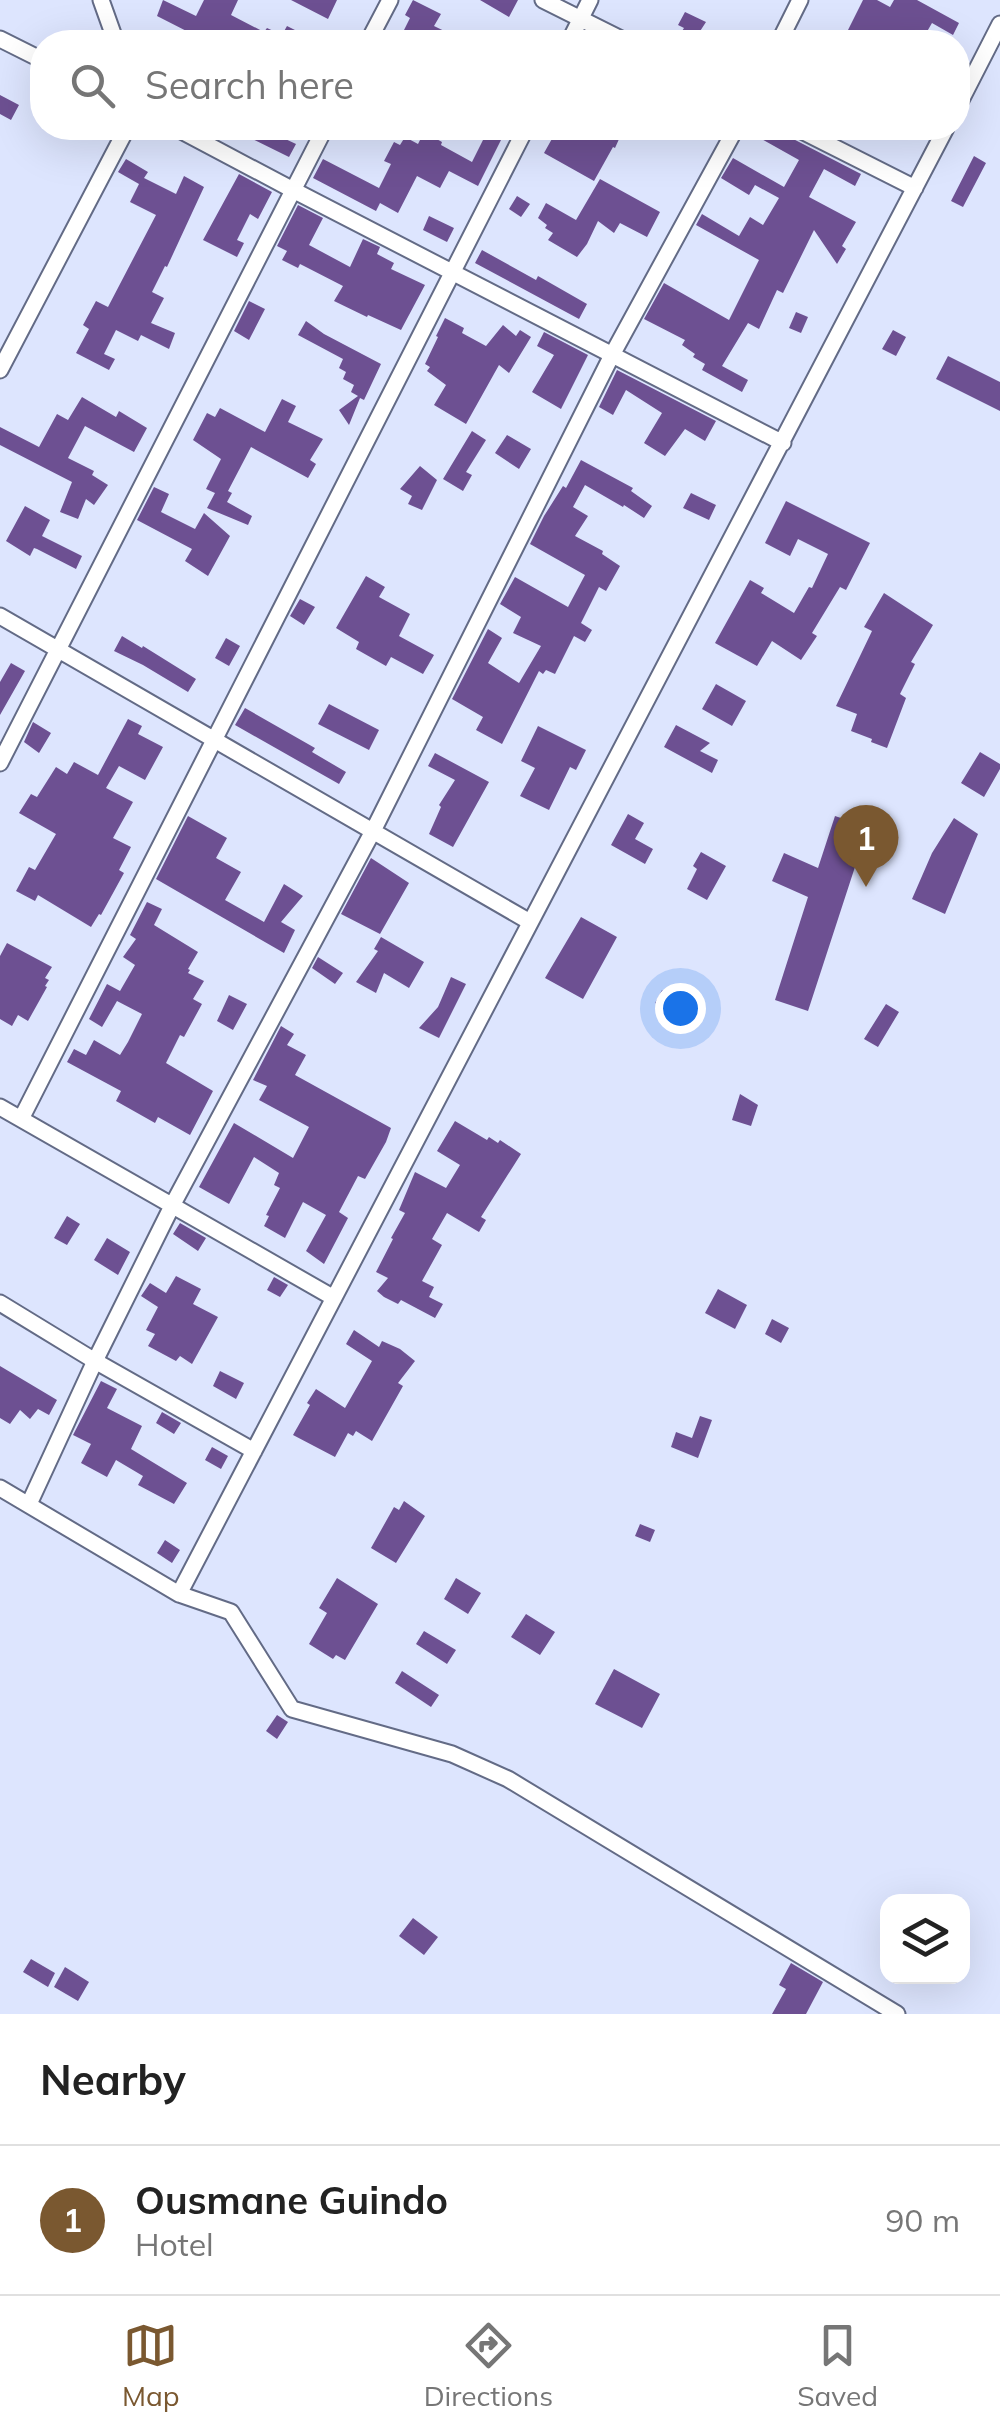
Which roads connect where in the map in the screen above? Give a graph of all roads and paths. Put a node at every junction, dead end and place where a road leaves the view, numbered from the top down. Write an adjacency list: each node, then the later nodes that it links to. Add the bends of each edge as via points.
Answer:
1 (102, 0): 8 (street)
2 (390, 0): 9 (street)
3 (542, 0): 6 (street)
4 (590, 0): 6 (street)
5 (800, 0): 12 (street)
6 (581, 19): 10 (street); 11 (street)
7 (1000, 24): 15 (street)
8 (112, 30)
9 (374, 30)
10 (575, 30)
11 (603, 30)
12 (785, 30)
13 (0, 39): 14 (street)
14 (30, 54)
15 (970, 83)
16 (121, 140): 27 (street)
17 (199, 140): 24 (street)
18 (319, 140): 24 (street)
19 (520, 140): 25 (street)
20 (729, 140): 26 (street)
21 (820, 140): 23 (street)
22 (940, 140): 23 (street)
23 (915, 188): 28 (street)
24 (293, 190): 25 (street); 30 (street)
25 (452, 272): 26 (street); 31 (street)
26 (612, 355): 28 (street); 33 (street)
27 (0, 370)
28 (783, 443): 34 (street)
29 (0, 616): 30 (street)
30 (58, 649): 31 (street); 32 (street)
31 (214, 740): 33 (street); 36 (street)
32 (0, 762)
33 (372, 831): 34 (street); 37 (street)
34 (530, 922): 38 (street)
35 (0, 1107): 36 (street)
36 (21, 1119): 37 (street)
37 (172, 1204): 38 (street); 40 (street)
38 (334, 1298): 41 (street)
39 (0, 1303): 40 (street)
40 (95, 1361): 41 (street); 43 (street)
41 (254, 1452): 44 (street)
42 (0, 1488): 43 (street)
43 (29, 1504): 44 (street)
44 (179, 1594): 45 (street, via 231,1612 292,1709 452,1754 508,1779)
45 (897, 2014)

